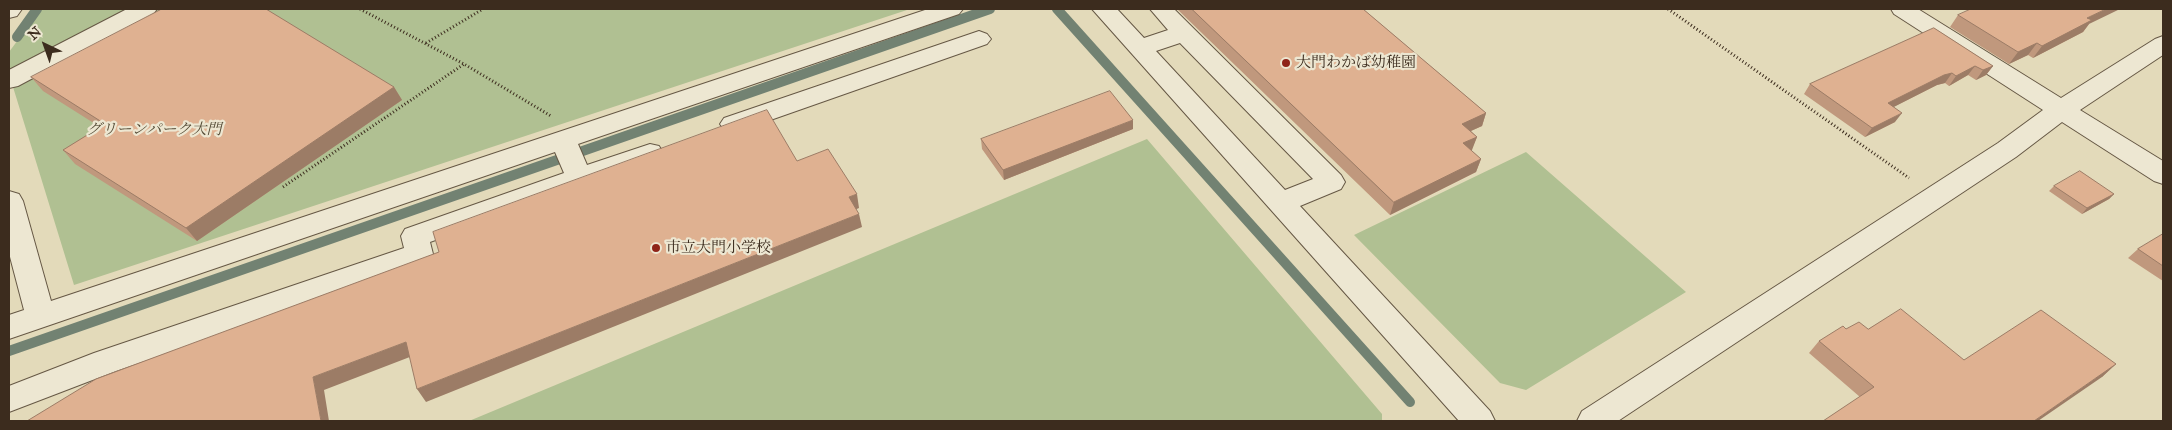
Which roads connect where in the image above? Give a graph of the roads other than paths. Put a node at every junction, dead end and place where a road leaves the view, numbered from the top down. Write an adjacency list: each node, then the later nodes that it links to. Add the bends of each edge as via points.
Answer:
1 (145, 9): 10 (street)
2 (951, 9): 13 (street)
3 (1104, 9): 9 (street)
4 (1161, 9): 6 (street)
5 (1902, 9): 11 (street)
6 (1184, 33): 9 (street); 18 (street, via 1332,182)
7 (979, 39): 12 (street)
8 (2163, 44): 11 (street)
9 (1140, 48): 18 (street)
10 (9, 80)
11 (2061, 110): 15 (street); 23 (street, via 2007,150)
12 (709, 132)
13 (563, 139): 16 (street); 19 (street)
14 (672, 145): 16 (street)
15 (2163, 174)
16 (579, 178): 21 (street, via 415,236 419,254 105,362)
17 (9, 201): 19 (street)
18 (1281, 203): 22 (street)
19 (40, 316): 20 (street)
20 (9, 327)
21 (9, 399)
22 (1479, 421)
23 (1593, 421)

